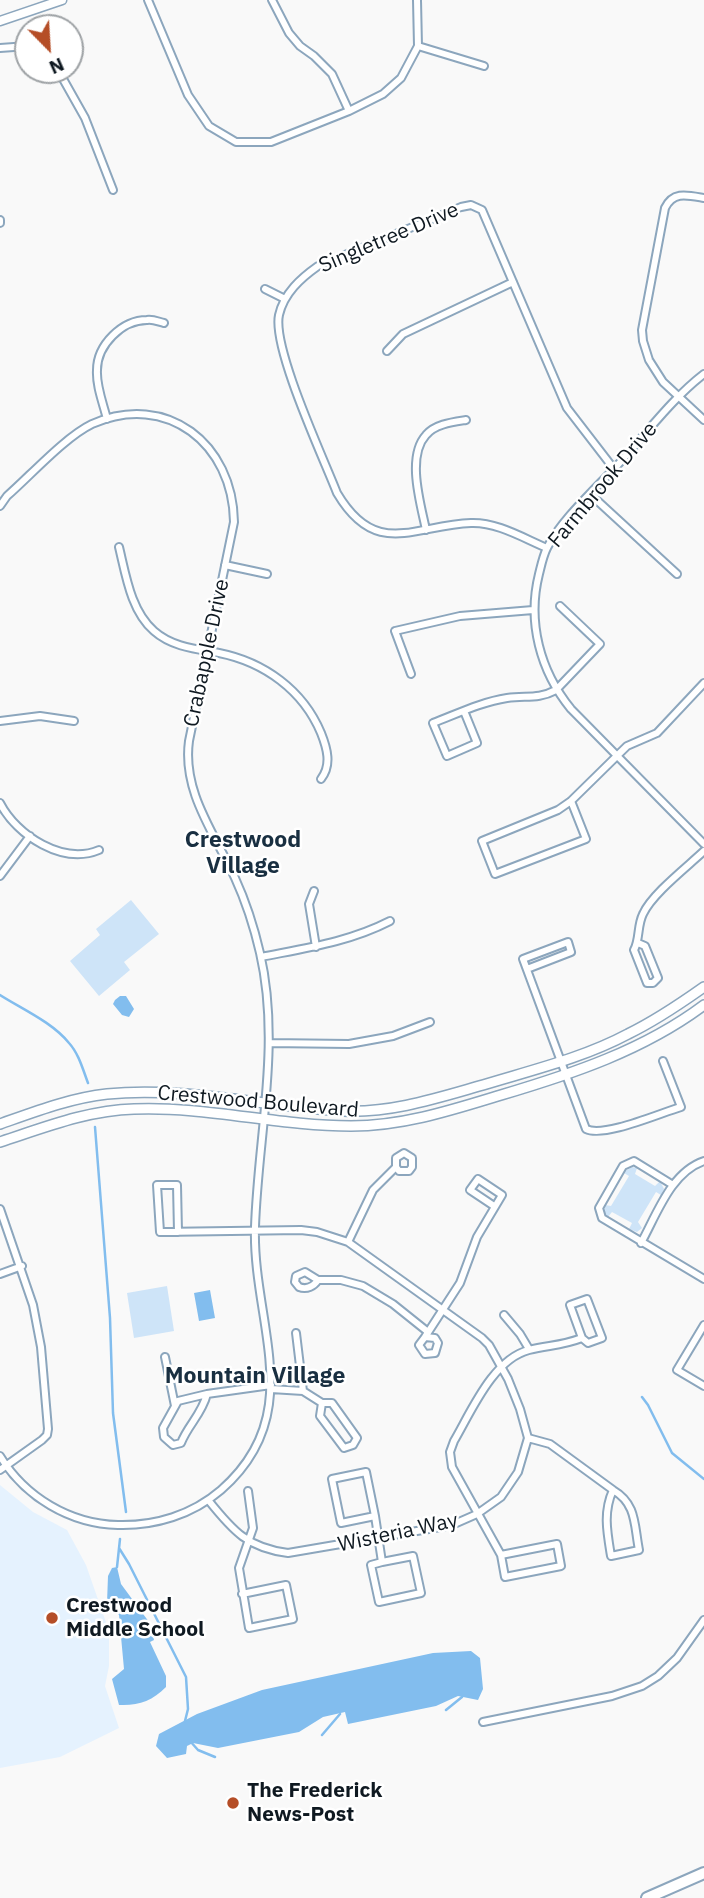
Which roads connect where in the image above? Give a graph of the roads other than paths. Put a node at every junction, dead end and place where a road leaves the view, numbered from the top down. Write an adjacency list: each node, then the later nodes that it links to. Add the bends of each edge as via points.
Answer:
1 (62, 0): 5 (street)
2 (149, 0): 9 (street, via 188,95 209,126 236,142 271,142)
3 (272, 0): 9 (street, via 289,33 332,74)
4 (417, 0): 6 (street)
5 (0, 21)
6 (418, 46): 7 (street); 9 (street, via 401,78 383,94)
7 (484, 66)
8 (66, 84): 10 (street, via 85,118)
9 (349, 111)
10 (113, 190)
11 (704, 198): 18 (street, via 676,195 664,208 642,330 645,352 656,372)
12 (513, 282): 14 (street, Singletree Drive, via 482,209 471,205 318,266 304,275); 16 (street, via 403,334); 22 (street, Singletree Drive, via 567,408)
13 (265, 289): 14 (street)
14 (285, 299): 27 (street, via 279,337 286,364 346,509 369,527 391,534)
15 (164, 323): 19 (street, via 148,320 120,329 98,356 96,372)
16 (387, 351)
17 (704, 374): 18 (street, Farmbrook Drive)
18 (679, 397): 21 (street); 22 (street, Farmbrook Drive)
19 (107, 418): 25 (street, Crabapple Drive, via 71,439); 30 (street, Crabapple Drive, via 138,414 165,418 209,446 226,473 234,501)
20 (466, 420): 27 (street, via 434,429 421,443 416,483)
21 (704, 420)
22 (614, 469): 24 (street, Farmbrook Drive)
23 (0, 490): 25 (street)
24 (590, 494): 29 (street, Farmbrook Drive); 32 (street)
25 (7, 496): 26 (street, Crabapple Drive)
26 (0, 506)
27 (426, 530): 29 (street, via 486,524)
28 (119, 547): 35 (street, via 132,595 147,624 179,646)
29 (547, 548): 34 (street, Farmbrook Drive)
30 (225, 565): 31 (street); 35 (street, Crabapple Drive)
31 (267, 574)
32 (677, 574)
33 (560, 606): 38 (street, via 600,644)
34 (533, 610): 36 (street, via 460,616 395,631); 38 (street, Farmbrook Drive, via 537,640)
35 (207, 652): 43 (street, via 262,667 297,694 317,723 327,752 326,773); 55 (street, Crabapple Drive, via 189,741 191,787 236,880)
36 (411, 674)
37 (704, 683): 42 (street, via 657,733 633,742)
38 (556, 690): 39 (street, via 538,698 486,702); 42 (street, Farmbrook Drive)
39 (464, 711): 39 (street, via 433,723 447,756 477,743)
40 (0, 721): 41 (street, via 40,716)
41 (74, 721)
42 (617, 756): 44 (street); 47 (street, Farmbrook Drive)
43 (321, 779)
44 (571, 800): 44 (street, via 558,810 482,841 495,874 586,839)
45 (0, 803): 46 (street, via 15,825)
46 (30, 836): 48 (street, via 73,855); 50 (street)
47 (704, 844)
48 (99, 850)
49 (704, 851): 53 (street, via 646,908)
50 (0, 876)
51 (314, 891): 54 (street, via 309,904)
52 (390, 921): 54 (street)
53 (638, 943): 53 (street, via 634,950 647,983 653,983 658,978 645,947)
54 (316, 947): 55 (street)
55 (261, 957): 60 (street, Crabapple Drive)
56 (527, 969): 56 (street, via 523,959 568,942 571,946 571,952); 61 (street)
57 (704, 987): 61 (main road, Crestwood Boulevard, via 627,1035)
58 (704, 1005): 63 (main road, Crestwood Boulevard, via 633,1048)
59 (430, 1022): 60 (street, via 349,1044)
60 (269, 1043): 64 (street, Crabapple Drive)
61 (562, 1061): 63 (street); 64 (main road, Crestwood Boulevard, via 394,1108 345,1111)
62 (663, 1061): 63 (street, via 681,1107 592,1132 586,1129)
63 (566, 1076): 65 (main road, Crestwood Boulevard, via 395,1123 348,1126)
64 (265, 1103): 65 (street, Crabapple Drive); 66 (main road, Crestwood Boulevard, via 176,1094 105,1094)
65 (264, 1119): 67 (main road, Crestwood Boulevard, via 133,1109 76,1118); 73 (street, Crabapple Drive)
66 (0, 1124)
67 (0, 1142)
68 (704, 1161): 70 (street)
69 (396, 1167): 75 (street, via 373,1190)
70 (673, 1185): 76 (street); 76 (street, via 634,1161 623,1166 617,1176 600,1213)
71 (495, 1206): 71 (street, via 502,1195 478,1179 470,1189); 81 (street)
72 (0, 1209): 77 (street)
73 (255, 1230): 74 (street); 75 (street, via 317,1232); 90 (street, Crabapple Drive)
74 (178, 1232): 74 (street, via 177,1185 158,1185 160,1232)
75 (348, 1242): 81 (street)
76 (641, 1243): 79 (street)
77 (22, 1266): 78 (street); 97 (street, via 41,1347 48,1429 42,1440)
78 (0, 1273)
79 (704, 1279)
80 (318, 1280): 81 (street, via 363,1286 393,1304 427,1334)
81 (443, 1309): 88 (street, via 482,1338)
82 (504, 1315): 86 (street)
83 (704, 1325): 89 (street, via 677,1370)
84 (296, 1333): 91 (street)
85 (582, 1338): 85 (street, via 570,1305 587,1299 602,1338 587,1343); 86 (street, via 562,1346)
86 (529, 1349): 88 (street)
87 (166, 1357): 94 (street)
88 (501, 1366): 95 (street); 101 (street, via 450,1452 452,1467)
89 (704, 1386)
90 (271, 1387): 91 (street); 92 (street); 100 (street, Crabapple Drive, via 268,1416 255,1449 238,1476)
91 (303, 1391): 93 (street)
92 (207, 1394): 94 (street, via 177,1401); 94 (street, via 178,1445 163,1433)
93 (322, 1403): 93 (street, via 332,1403 357,1438 352,1445 344,1448 320,1416)
94 (175, 1406)
95 (528, 1438): 98 (street, via 550,1444); 101 (street, Wisteria Way, via 510,1486)
96 (0, 1456): 97 (street, Crabapple Drive)
97 (3, 1468): 100 (street, Crabapple Drive, via 40,1500 92,1523 131,1526 164,1520)
98 (613, 1490): 98 (street, via 606,1519 611,1556 639,1550 631,1506)
99 (248, 1491): 104 (street, via 254,1519)
100 (209, 1501): 104 (street, Wisteria Way)
101 (477, 1514): 103 (street, Wisteria Way, via 452,1525); 105 (street)
102 (375, 1516): 102 (street, via 366,1472 332,1479 341,1523); 103 (street)
103 (377, 1539): 104 (street, Wisteria Way, via 288,1553); 106 (street)
104 (248, 1542): 107 (street, via 239,1567)
105 (501, 1555): 105 (street, via 505,1577 561,1566 557,1544)
106 (382, 1562): 106 (street, via 371,1565 379,1602 421,1593 413,1556)
107 (242, 1594): 107 (street, via 249,1628 293,1619 286,1585)
108 (704, 1620): 109 (street, via 677,1658 642,1686)
109 (483, 1722)
110 (704, 1873): 111 (highway)
111 (647, 1898)

